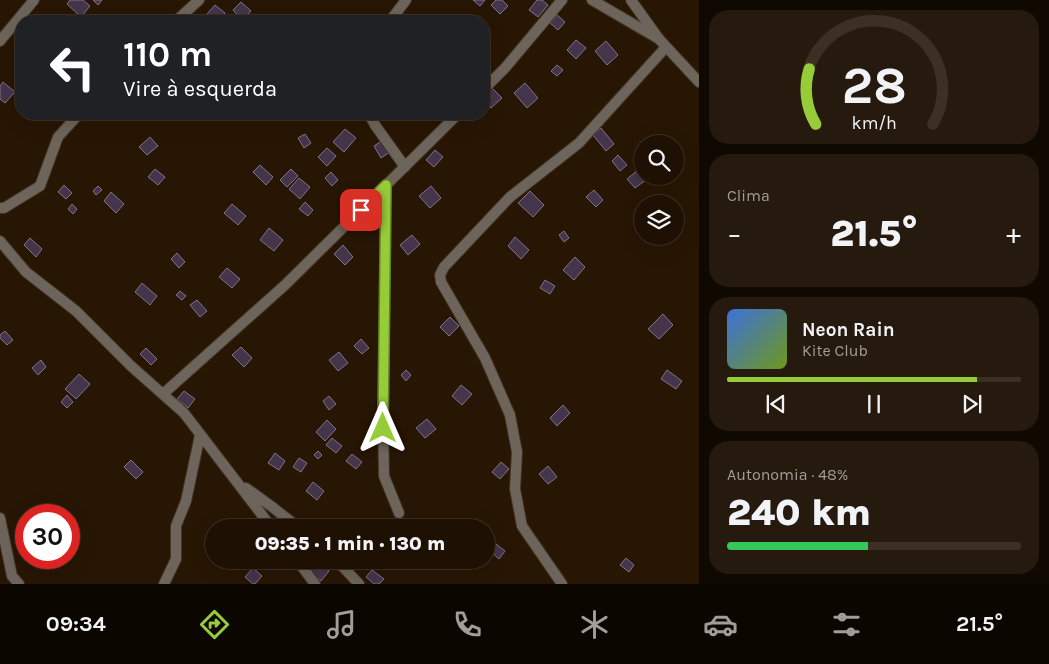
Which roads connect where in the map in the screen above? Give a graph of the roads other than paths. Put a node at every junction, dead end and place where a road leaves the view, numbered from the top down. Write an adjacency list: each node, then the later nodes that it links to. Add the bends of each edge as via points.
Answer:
1 (34, 0): 7 (street)
2 (199, 0): 8 (street)
3 (406, 0): 9 (street)
4 (562, 0): 13 (street)
5 (592, 0): 12 (street)
6 (631, 0): 12 (street)
7 (22, 15)
8 (183, 15)
9 (395, 15)
10 (15, 23): 11 (street)
11 (0, 41)
12 (663, 43): 14 (street); 35 (street, via 579,143 510,197 440,275 510,415 517,452 514,489 522,526)
13 (490, 82)
14 (699, 82)
15 (73, 120): 20 (street, via 58,136 40,186)
16 (372, 120): 18 (street)
17 (452, 120): 18 (street)
18 (404, 167): 19 (street)
19 (386, 185): 22 (street, via 285,285); 25 (street, via 384,476)
20 (0, 208)
21 (0, 241): 22 (street, via 26,272 76,311)
22 (162, 394): 23 (street, via 184,414)
23 (200, 435): 24 (street); 32 (street, via 186,500 176,526 176,559)
24 (236, 482): 27 (street); 28 (street)
25 (398, 513)
26 (0, 518): 31 (street, via 12,576)
27 (265, 519)
28 (287, 519)
29 (304, 569): 33 (street)
30 (345, 569): 34 (street)
31 (19, 584)
32 (164, 584)
33 (315, 584)
34 (359, 584)
35 (562, 584)

